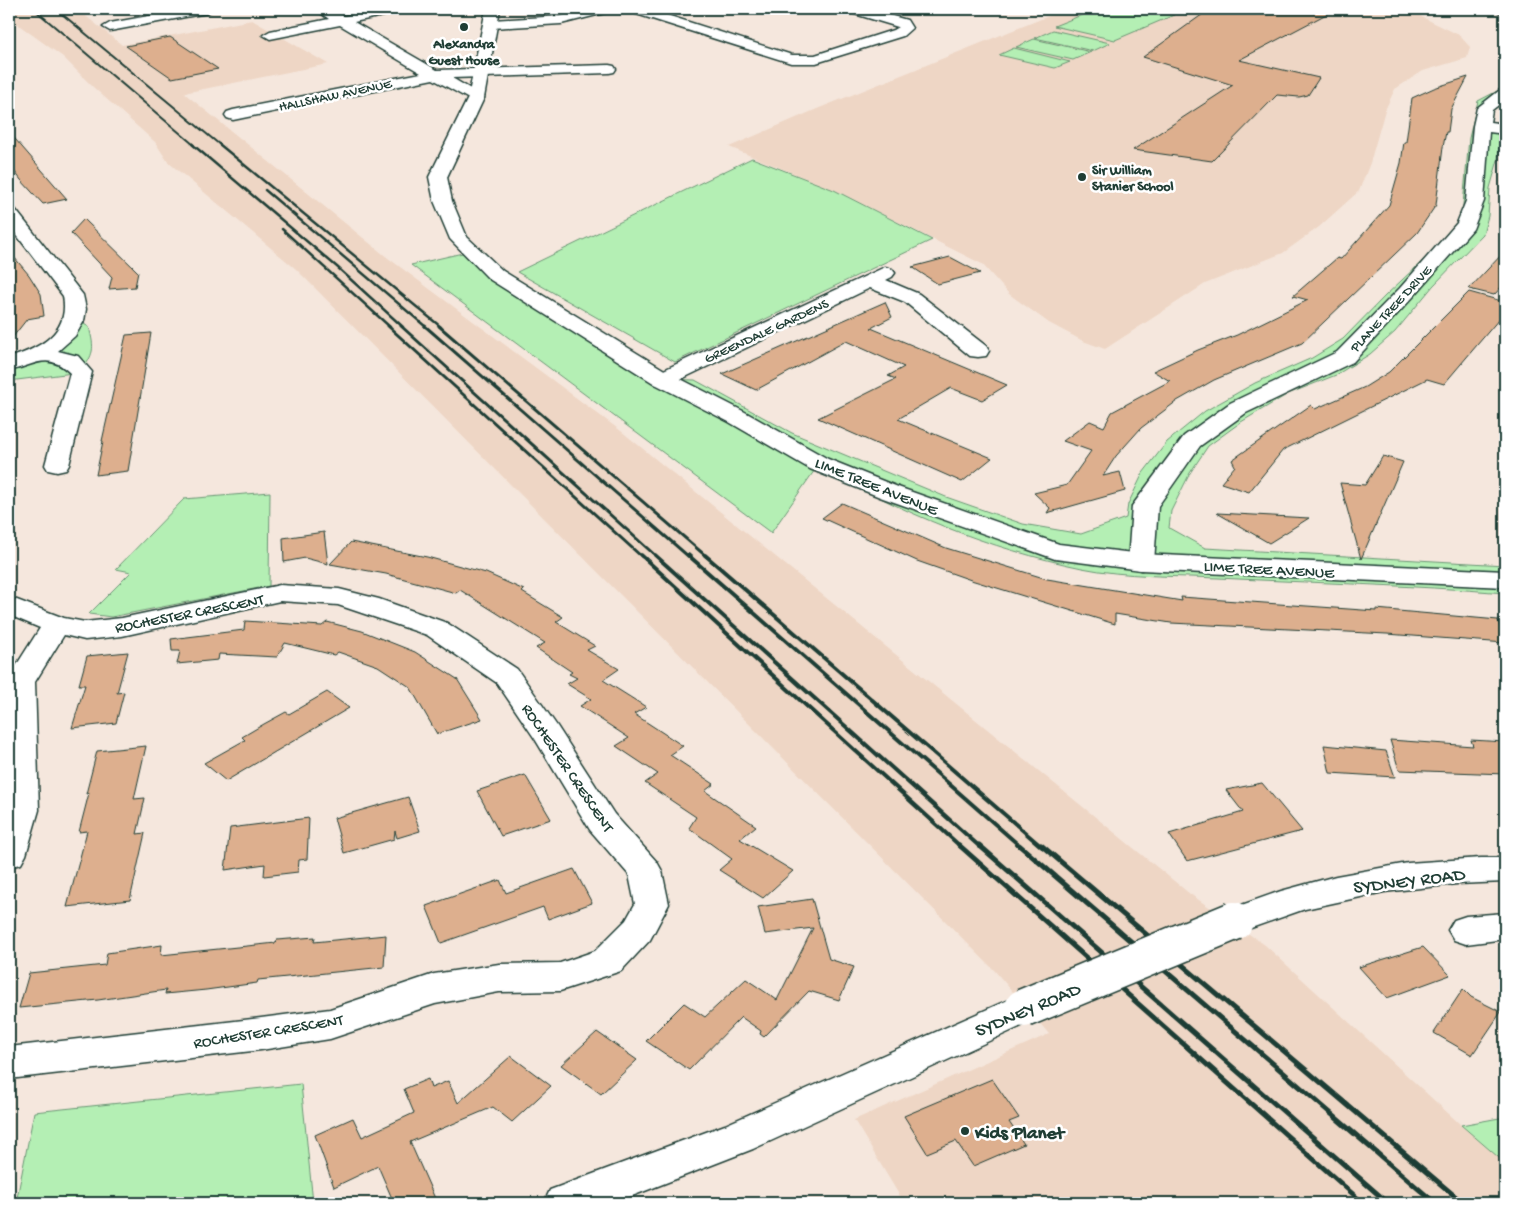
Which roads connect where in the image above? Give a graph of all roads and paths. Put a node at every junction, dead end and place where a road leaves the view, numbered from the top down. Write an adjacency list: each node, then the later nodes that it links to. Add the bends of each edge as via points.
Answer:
1 (207, 9): 10 (street)
2 (322, 9): 8 (street)
3 (397, 9): 8 (street)
4 (494, 9): 9 (street, LIME TREE AVENUE)
5 (604, 9): 9 (street, via 561,20)
6 (635, 9): 7 (street, via 791,59 808,60 906,28 902,23)
7 (853, 9)
8 (342, 21): 11 (street); 14 (street)
9 (492, 24): 13 (street, LIME TREE AVENUE)
10 (110, 27)
11 (270, 35)
12 (609, 69): 13 (street, HALLSHAW AVENUE)
13 (482, 73): 14 (street, HALLSHAW AVENUE); 16 (street, LIME TREE AVENUE)
14 (436, 74): 16 (street); 17 (street, HALLSHAW AVENUE)
15 (1505, 93): 18 (street, PLANE TREE DRIVE, via 1485,108)
16 (476, 98): 24 (street, LIME TREE AVENUE, via 438,177 443,201 459,239 496,275)
17 (234, 115)
18 (1481, 126): 19 (street); 26 (street, PLANE TREE DRIVE, via 1475,201 1466,224 1345,357 1238,408 1192,441 1145,506)
19 (1505, 129)
20 (9, 213): 22 (street, via 73,295 77,305 70,329)
21 (978, 351): 24 (street, GREENDALE GARDENS, via 912,298 877,277)
22 (42, 353): 23 (street); 25 (street, via 70,361 81,372)
23 (9, 365)
24 (663, 379): 26 (street, LIME TREE AVENUE, via 819,464 889,492 1055,551)
25 (57, 465)
26 (1141, 562): 27 (street, LIME TREE AVENUE)
27 (1505, 579)
28 (9, 605): 29 (street, ROCHESTER CRESCENT)
29 (56, 625): 30 (street, via 20,682 23,810); 34 (street, ROCHESTER CRESCENT, via 85,630 122,627 280,593 339,597 438,629 507,676 602,822 645,871 652,904 638,930 608,961 560,977 499,978 434,989 330,1024)
30 (9, 855)
31 (1505, 870): 35 (street, SYDNEY ROAD, bridge, via 1367,881 1311,895 1234,921 1024,1008 739,1137)
32 (1505, 926): 33 (street)
33 (1466, 930)
34 (9, 1063)
35 (565, 1203)

